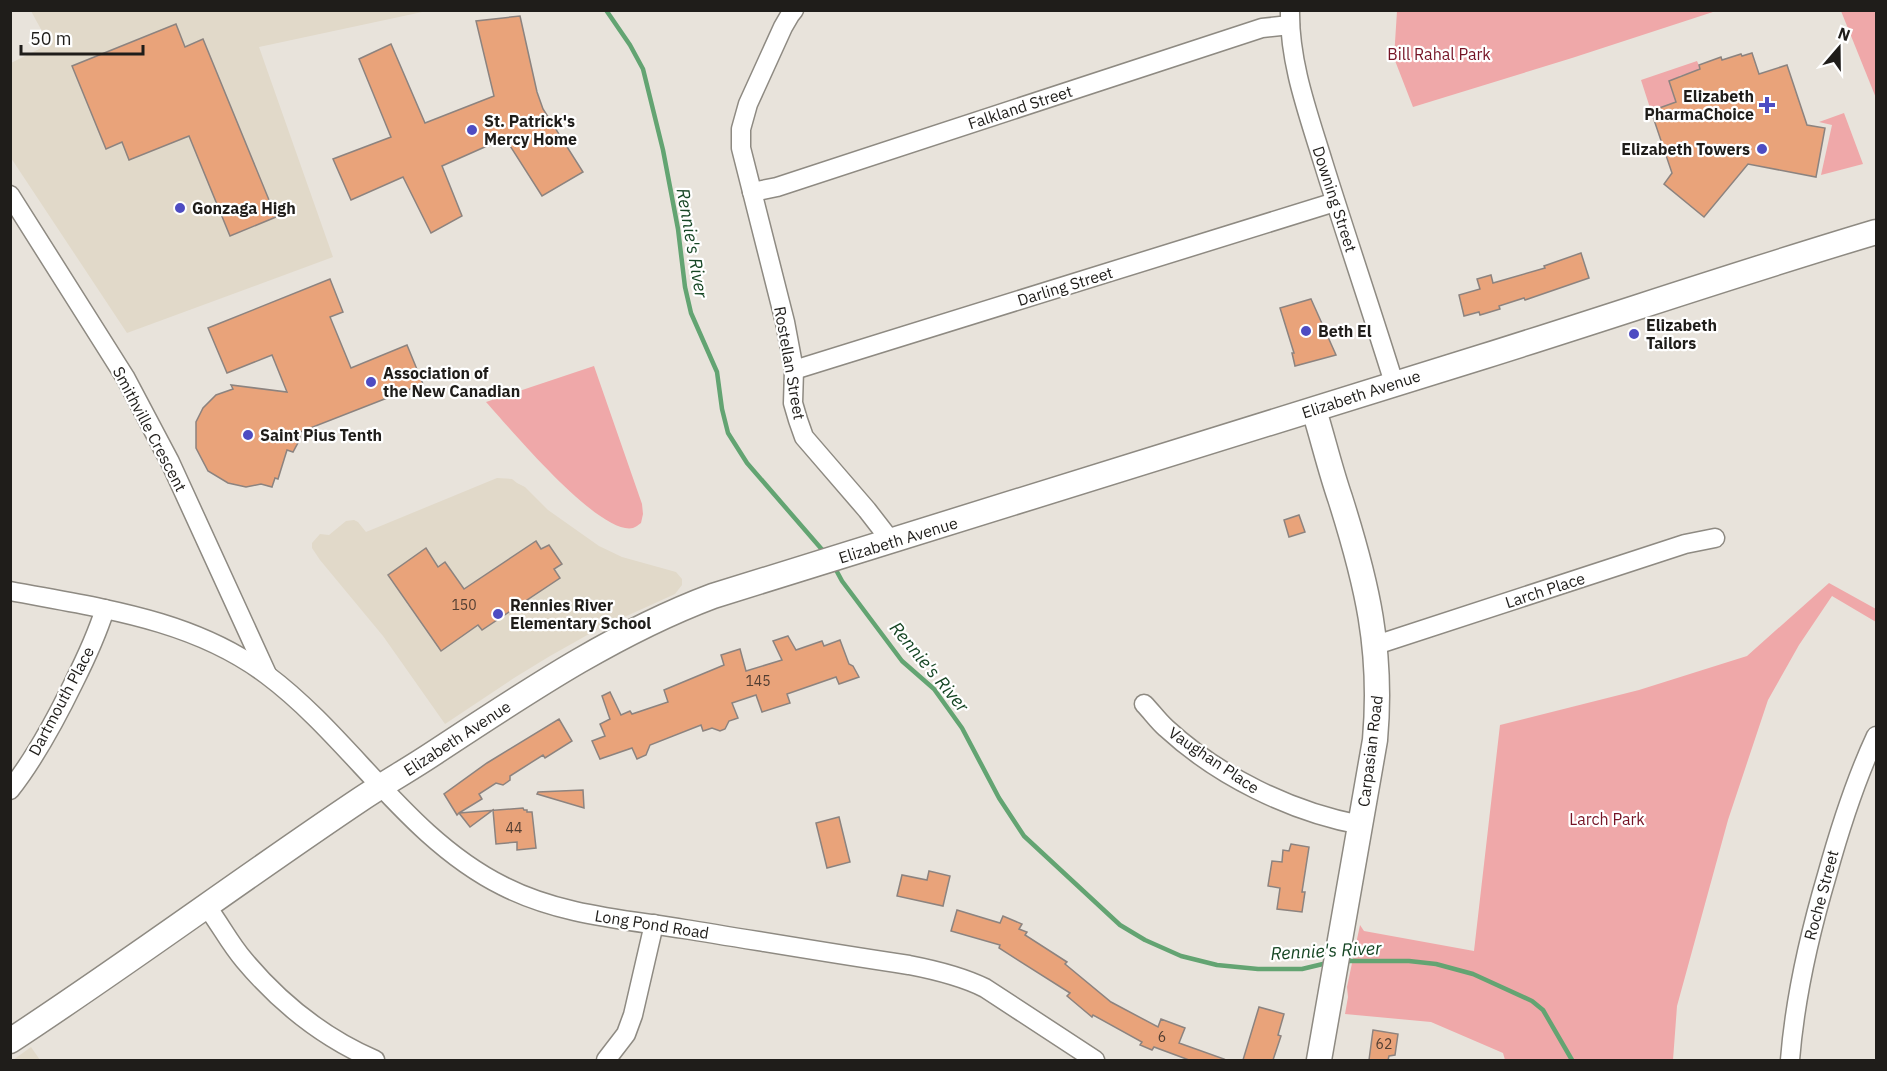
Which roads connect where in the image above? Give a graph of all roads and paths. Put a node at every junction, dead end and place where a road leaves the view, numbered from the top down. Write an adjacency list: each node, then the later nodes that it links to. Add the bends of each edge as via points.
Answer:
1 (794, 10): 3 (street, Rostellan Street, via 783,27 741,129 741,148)
2 (1290, 18): 3 (street, Falkland Street); 5 (street, Downing Street, via 1293,53 1306,108)
3 (752, 192): 7 (street, Rostellan Street)
4 (10, 195): 15 (street, Smithville Crescent, via 130,387 170,462)
5 (1335, 202): 7 (street, Darling Street); 8 (street, Downing Street)
6 (1876, 232): 8 (main road, Elizabeth Avenue)
7 (794, 370): 11 (street, Rostellan Street, via 793,403 804,437)
8 (1394, 383): 9 (main road, Elizabeth Avenue)
9 (1314, 410): 11 (main road, Elizabeth Avenue); 14 (main road, Carpasian Road, via 1361,566)
10 (1715, 538): 14 (street, Larch Place, via 1685,544)
11 (891, 542): 18 (main road, Elizabeth Avenue, via 713,596 633,630 566,667)
12 (10, 591): 13 (street, Long Pond Road)
13 (105, 609): 15 (street, Long Pond Road, via 153,619 192,633 243,658); 19 (street, Dartmouth Place, via 65,701)
14 (1376, 645): 20 (main road, Carpasian Road, via 1375,740)
15 (267, 675): 18 (street, Long Pond Road, via 302,704)
16 (1144, 704): 20 (street, Vaughan Place, via 1180,739 1272,798 1323,817)
17 (1876, 736): 28 (street, Roche Street, via 1840,829 1805,954)
18 (381, 786): 21 (main road, Elizabeth Avenue); 22 (street, Long Pond Road, via 458,858 503,886 563,909)
19 (10, 790)
20 (1361, 825): 27 (main road, Carpasian Road)
21 (207, 907): 23 (main road, Elizabeth Avenue); 24 (street, via 243,959 283,1002 329,1037)
22 (654, 924): 25 (street, via 633,1015 626,1034); 26 (street, Long Pond Road, via 909,965 969,980)
23 (10, 1041)
24 (375, 1060)
25 (606, 1060)
26 (1095, 1060)
27 (1319, 1060)
28 (1790, 1060)

